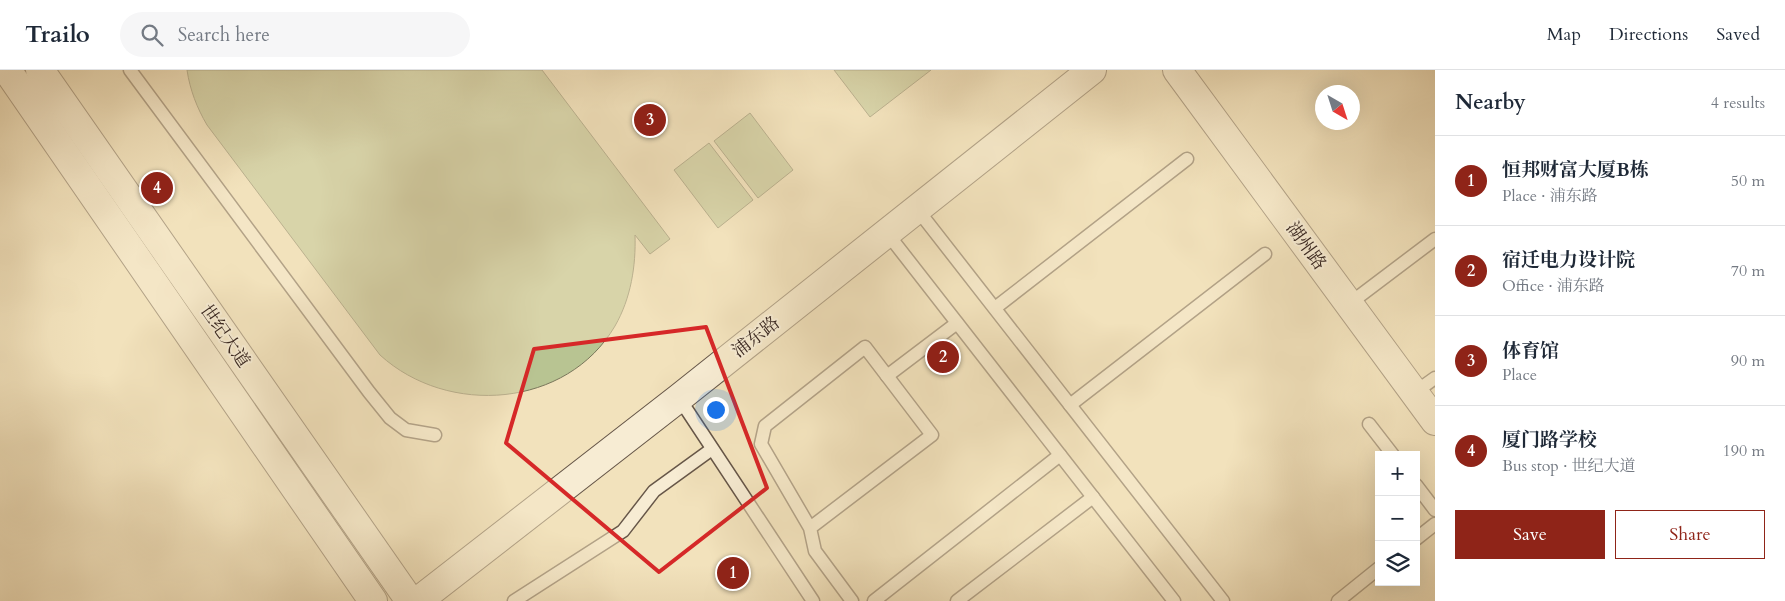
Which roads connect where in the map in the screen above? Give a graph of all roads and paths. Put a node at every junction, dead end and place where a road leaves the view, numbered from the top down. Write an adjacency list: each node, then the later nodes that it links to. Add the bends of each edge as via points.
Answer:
1 (7, 70): 31 (street, 世纪大道)
2 (40, 70): 32 (street, 世纪大道)
3 (130, 70): 20 (lane, via 390,418 406,430)
4 (1092, 70): 7 (street, 浦东路)
5 (1177, 70): 11 (street, 湖州路)
6 (1187, 159): 12 (lane)
7 (917, 208): 8 (street, 浦东路); 12 (lane)
8 (887, 233): 13 (lane); 16 (street, 浦东路)
9 (1435, 240): 11 (lane)
10 (1265, 254): 17 (lane)
11 (1348, 304): 15 (street, 湖州路)
12 (995, 308): 17 (lane)
13 (958, 323): 14 (lane); 23 (lane)
14 (887, 376): 28 (lane, via 932,434); 28 (lane, via 865,347 765,426 761,444)
15 (1425, 385): 18 (street, 湖州路)
16 (679, 398): 21 (lane); 33 (street, 浦东路)
17 (1070, 405): 40 (lane)
18 (1435, 421)
19 (1369, 424): 22 (lane)
20 (435, 435)
21 (712, 449): 34 (lane, via 654,491 623,531); 35 (lane)
22 (1390, 451)
23 (1060, 455): 25 (lane); 37 (lane)
24 (1420, 490): 26 (lane)
25 (1093, 497): 38 (lane); 39 (lane)
26 (1435, 510)
27 (1435, 524): 29 (lane)
28 (810, 528): 36 (lane, via 815,552)
29 (1420, 536)
30 (1375, 571): 41 (lane)
31 (373, 601)
32 (410, 601)
33 (418, 601)
34 (514, 601)
35 (813, 601)
36 (852, 601)
37 (874, 601)
38 (957, 601)
39 (1174, 601)
40 (1223, 601)
41 (1338, 601)

